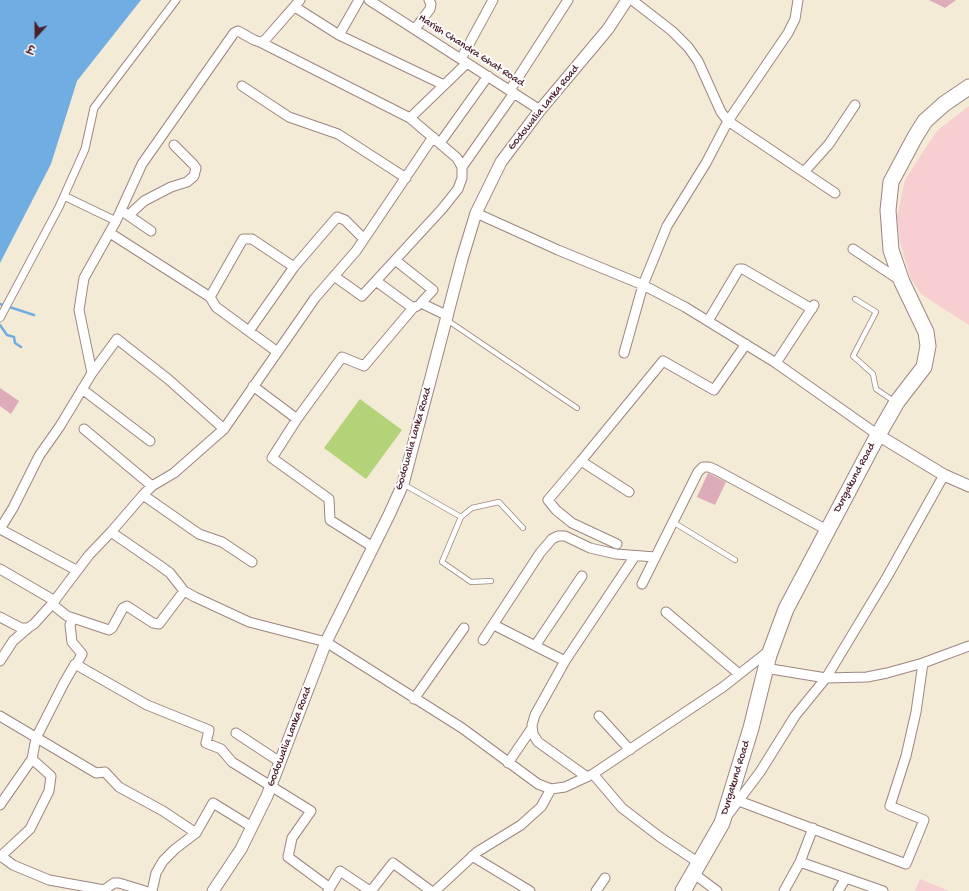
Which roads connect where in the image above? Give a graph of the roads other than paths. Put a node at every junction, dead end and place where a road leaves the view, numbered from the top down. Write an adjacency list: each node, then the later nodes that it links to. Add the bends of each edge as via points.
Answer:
1 (176, 0): 29 (street, via 94,108 85,149)
2 (359, 0): 11 (street)
3 (370, 0): 10 (street, Harish Chandra Ghat Road)
4 (493, 0): 13 (street)
5 (568, 0): 18 (street)
6 (628, 0): 20 (street, Godowalia Lanka Road, via 608,29); 22 (street, via 672,31 688,47 698,61 721,112)
7 (798, 0): 22 (street, via 795,20 788,33)
8 (431, 1): 10 (street, via 430,9)
9 (298, 3): 11 (street); 12 (street, via 269,36)
10 (414, 28): 13 (street, Harish Chandra Ghat Road)
11 (339, 35): 15 (street)
12 (260, 42): 21 (street); 30 (street, via 238,31 234,33 142,164)
13 (464, 61): 14 (street, Harish Chandra Ghat Road); 15 (street)
14 (488, 76): 18 (street, Harish Chandra Ghat Road); 23 (street)
15 (444, 85): 21 (street)
16 (242, 86): 27 (street, via 289,118 338,134)
17 (969, 88): 42 (main road, Durgakund Road, via 944,104 925,121 891,182 888,210 891,250)
18 (512, 92): 20 (street, Harish Chandra Ghat Road); 25 (street)
19 (855, 105): 26 (street, via 826,149)
20 (540, 110): 31 (street, Godowalia Lanka Road, via 501,162)
21 (410, 118): 23 (street)
22 (728, 120): 26 (street); 43 (street, via 706,163 667,226)
23 (436, 140): 25 (street, via 457,158); 27 (street)
24 (174, 145): 32 (street, via 196,168 194,176 144,201)
25 (462, 167): 38 (street, via 458,189)
26 (804, 172): 28 (street)
27 (406, 178): 36 (street)
28 (835, 193)
29 (64, 196): 33 (street); 47 (street)
30 (120, 211): 32 (street); 33 (street)
31 (476, 213): 43 (street); 48 (street, Godowalia Lanka Road)
32 (129, 215): 34 (street)
33 (116, 221): 35 (street)
34 (151, 231)
35 (110, 232): 44 (street); 55 (street, via 84,278 79,310)
36 (364, 239): 39 (street, via 345,220 337,217); 40 (street)
37 (853, 249): 42 (street)
38 (395, 260): 41 (street); 46 (street, via 433,290)
39 (294, 267): 44 (street, via 252,239 243,239); 50 (street)
40 (334, 276): 41 (street, via 362,296); 52 (street)
41 (376, 281): 46 (street)
42 (902, 282): 58 (main road, Durgakund Road, via 926,332 928,346 924,367)
43 (643, 285): 49 (street); 53 (street)
44 (210, 297): 50 (street, via 216,307)
45 (855, 298): 58 (lane, via 876,312 853,356 872,374 876,389)
46 (417, 306): 48 (street); 60 (street, via 364,366 342,357)
47 (0, 318)
48 (447, 318): 59 (lane); 67 (street, Godowalia Lanka Road)
49 (708, 321): 51 (street); 54 (street, via 739,269 813,307)
50 (249, 331): 52 (street)
51 (746, 344): 54 (street); 65 (street, via 714,390 663,361)
52 (276, 351): 56 (street)
53 (624, 353)
54 (776, 362): 63 (street)
55 (92, 373): 57 (street); 62 (street, via 117,339 168,379)
56 (253, 386): 60 (street); 62 (street)
57 (82, 389): 64 (street); 75 (street, via 39,456)
58 (897, 402): 63 (main road, Durgakund Road)
59 (577, 408)
60 (297, 419): 79 (street, via 272,458 329,499 330,520)
61 (84, 429): 68 (street)
62 (224, 429): 68 (street, via 174,473)
63 (878, 435): 66 (street); 76 (main road, Durgakund Road)
64 (150, 441)
65 (581, 461): 70 (street); 78 (street, via 548,500 572,523)
66 (944, 475): 69 (street); 108 (street, via 887,578)
67 (403, 484): 72 (lane); 79 (street, Godowalia Lanka Road)
68 (152, 486): 71 (street)
69 (969, 486)
70 (628, 492)
71 (143, 495): 77 (street); 83 (street, via 199,534 222,542)
72 (461, 517): 74 (lane, via 472,508 499,502); 87 (lane, via 442,562 471,582)
73 (673, 522): 76 (street, via 698,472 703,467 709,467); 81 (street); 82 (lane)
74 (523, 528)
75 (0, 529): 85 (street)
76 (827, 530): 101 (main road, Durgakund Road, via 786,609)
77 (111, 532): 85 (street); 89 (street, via 159,564)
78 (617, 544)
79 (373, 547): 98 (street, Godowalia Lanka Road)
80 (635, 556): 81 (street); 94 (street, via 602,551 565,536 558,536 552,539 540,554); 103 (street)
81 (655, 557): 88 (street)
82 (735, 560)
83 (252, 562)
84 (0, 569): 90 (street)
85 (76, 570): 90 (street)
86 (582, 576): 99 (street)
87 (491, 581)
88 (642, 584)
89 (184, 591): 93 (street, via 159,624 153,623 127,606 109,630); 98 (street, via 249,622)
90 (53, 603): 93 (street); 95 (street)
91 (666, 612): 107 (street)
92 (0, 617): 95 (street, via 21,628)
93 (73, 618): 105 (street, via 70,625 72,642 82,654)
94 (494, 624): 97 (street); 99 (street)
95 (28, 628): 102 (street, via 13,642)
96 (464, 628): 109 (street)
97 (483, 640)
98 (326, 642): 109 (street); 117 (street, Godowalia Lanka Road)
99 (535, 646): 103 (street)
100 (969, 646): 104 (street)
101 (771, 650): 106 (main road, Durgakund Road); 107 (street)
102 (0, 661)
103 (565, 661): 112 (street, via 535,715)
104 (923, 663): 108 (street, via 867,677); 126 (street, via 906,756 890,806 924,820 906,864)
105 (76, 665): 114 (street); 120 (street, via 147,705 209,730 206,743 221,749 232,762)
106 (766, 668): 108 (street); 124 (main road, Durgakund Road, via 750,734)
107 (739, 674): 115 (street)
108 (826, 678): 122 (street, via 795,716)
109 (414, 699): 118 (street, via 462,728)
110 (0, 716): 114 (street)
111 (599, 716): 115 (street)
112 (532, 728): 118 (street); 119 (street, via 538,742)
113 (236, 733): 117 (street)
114 (36, 738): 116 (street); 127 (street, via 96,773 105,772 119,787)
115 (630, 750): 119 (street)
116 (32, 759): 123 (street); 128 (street, via 51,776 49,791 30,829)
117 (280, 762): 120 (street, Godowalia Lanka Road)
118 (508, 762): 121 (street, via 538,784)
119 (590, 776): 121 (street, via 565,788); 131 (street, via 622,808)
120 (272, 785): 125 (street, Godowalia Lanka Road); 135 (street, via 311,811 292,838 288,857)
121 (551, 789): 129 (street, via 541,807 521,825)
122 (739, 801): 124 (street); 126 (street)
123 (0, 805)
124 (722, 823): 131 (main road, Durgakund Road)
125 (252, 827): 127 (street, via 213,803); 138 (street, Godowalia Lanka Road, via 241,849)
126 (812, 828): 130 (street)
127 (196, 833): 137 (street, via 163,861 156,873)
128 (1, 856): 134 (street, via 13,865 49,880 104,890)
129 (472, 856): 141 (street); 142 (street)
130 (800, 862): 133 (street); 146 (street)
131 (696, 868): 144 (main road, Durgakund Road); 145 (street)
132 (605, 878): 143 (street)
133 (846, 878): 147 (street); 148 (street)
134 (112, 887): 136 (street, via 119,883)
135 (329, 890): 139 (street, via 340,871)
136 (145, 891)
137 (152, 891)
138 (213, 891)
139 (371, 891): 140 (street, via 393,863)
140 (431, 891)
141 (435, 891)
142 (530, 891)
143 (596, 891)
144 (683, 891)
145 (718, 891)
146 (784, 891)
147 (838, 891)
148 (883, 891)

